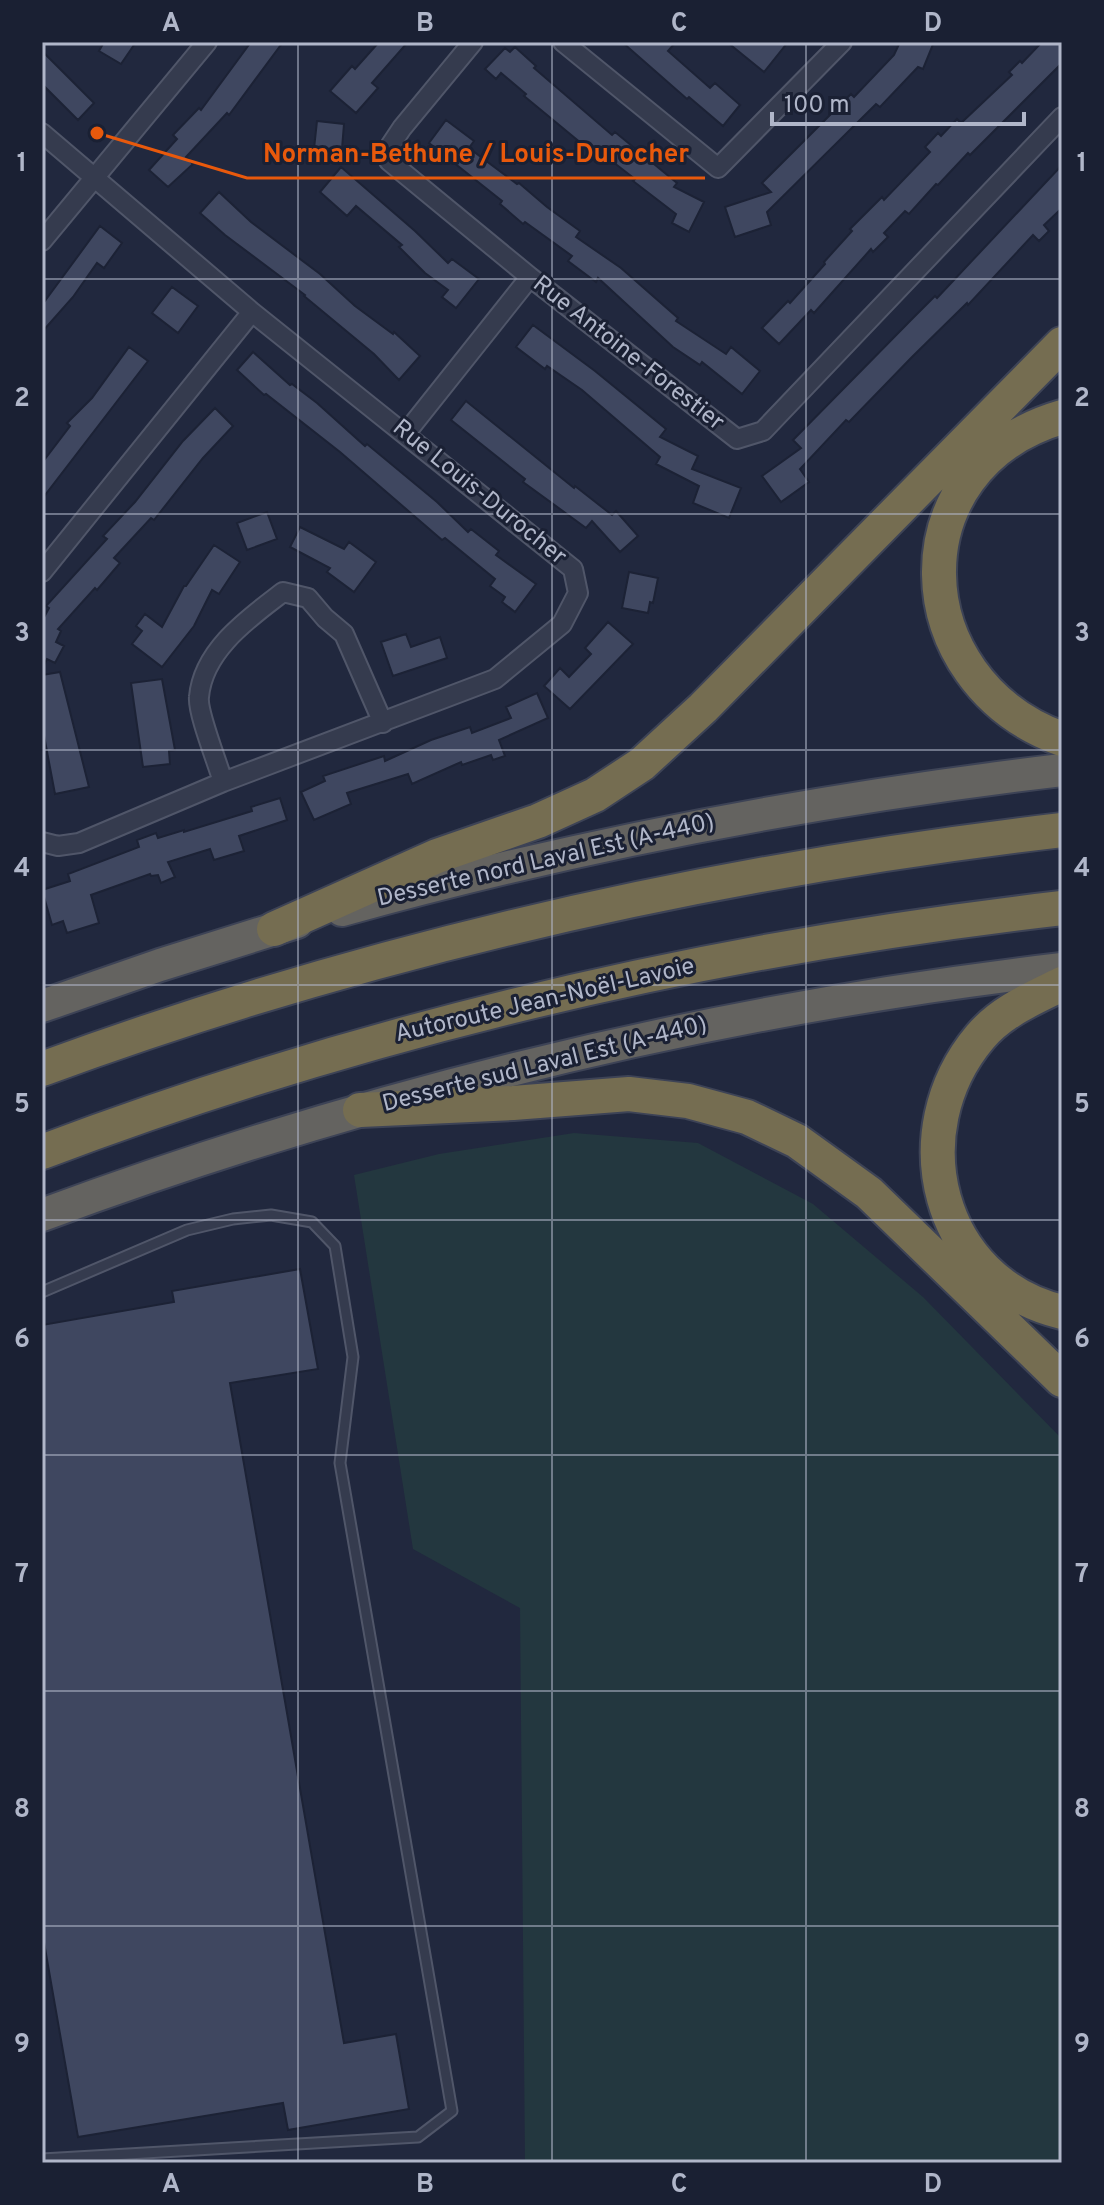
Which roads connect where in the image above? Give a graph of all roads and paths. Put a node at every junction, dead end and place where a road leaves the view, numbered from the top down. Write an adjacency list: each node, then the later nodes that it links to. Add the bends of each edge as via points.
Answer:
1 (207, 42): 7 (street)
2 (473, 42): 9 (street, Rue Antoine-Forestier, via 402,128 388,149 389,161)
3 (563, 42): 4 (street, via 718,168)
4 (842, 42)
5 (1062, 117): 9 (street, Rue Antoine-Forestier, via 763,431 737,439)
6 (42, 133): 7 (street, Rue Louis-Durocher)
7 (96, 179): 8 (street); 10 (street, Rue Louis-Durocher)
8 (42, 241)
9 (530, 277): 13 (street)
10 (252, 312): 13 (street, Rue Louis-Durocher); 14 (street)
11 (1062, 344): 22 (highway, via 642,764 556,813 437,856)
12 (1062, 417): 16 (highway, via 1008,441 974,475 949,518 938,576 955,647 986,693 1013,715)
13 (406, 433): 15 (street, Rue Louis-Durocher, via 573,569 578,593 562,624 495,679)
14 (42, 572)
15 (383, 723): 18 (street, Rue Louis-Durocher); 18 (street, via 344,634 308,598 283,592 236,628 207,669 198,699)
16 (1062, 739)
17 (1062, 770): 22 (highway, Desserte nord Laval Est (A-440), via 864,796 693,826 440,883)
18 (223, 782): 20 (street, Rue Louis-Durocher, via 79,843)
19 (1062, 830): 26 (highway, via 831,861 635,898 351,969)
20 (42, 842)
21 (1062, 908): 28 (highway, Autoroute Jean-Noël-Lavoie, via 869,933 534,1001 304,1063)
22 (274, 929): 25 (highway, Desserte nord Laval Est (A-440))
23 (1062, 969): 27 (highway, Desserte sud Laval Est (A-440), via 909,989 702,1026 521,1066)
24 (1062, 984): 31 (highway, via 1007,1013 971,1049 946,1097 936,1152 947,1207 975,1258 1013,1293)
25 (42, 1006)
26 (42, 1069)
27 (360, 1110): 29 (highway, Desserte sud Laval Est (A-440)); 32 (highway, via 629,1094 688,1101 747,1117 797,1141 869,1193)
28 (42, 1152)
29 (42, 1215)
30 (42, 1292): 33 (lane, via 187,1230 233,1219 271,1215 312,1222 335,1246 353,1357 340,1463 452,2111 418,2137)
31 (1062, 1312)
32 (1062, 1380)
33 (42, 2159)

